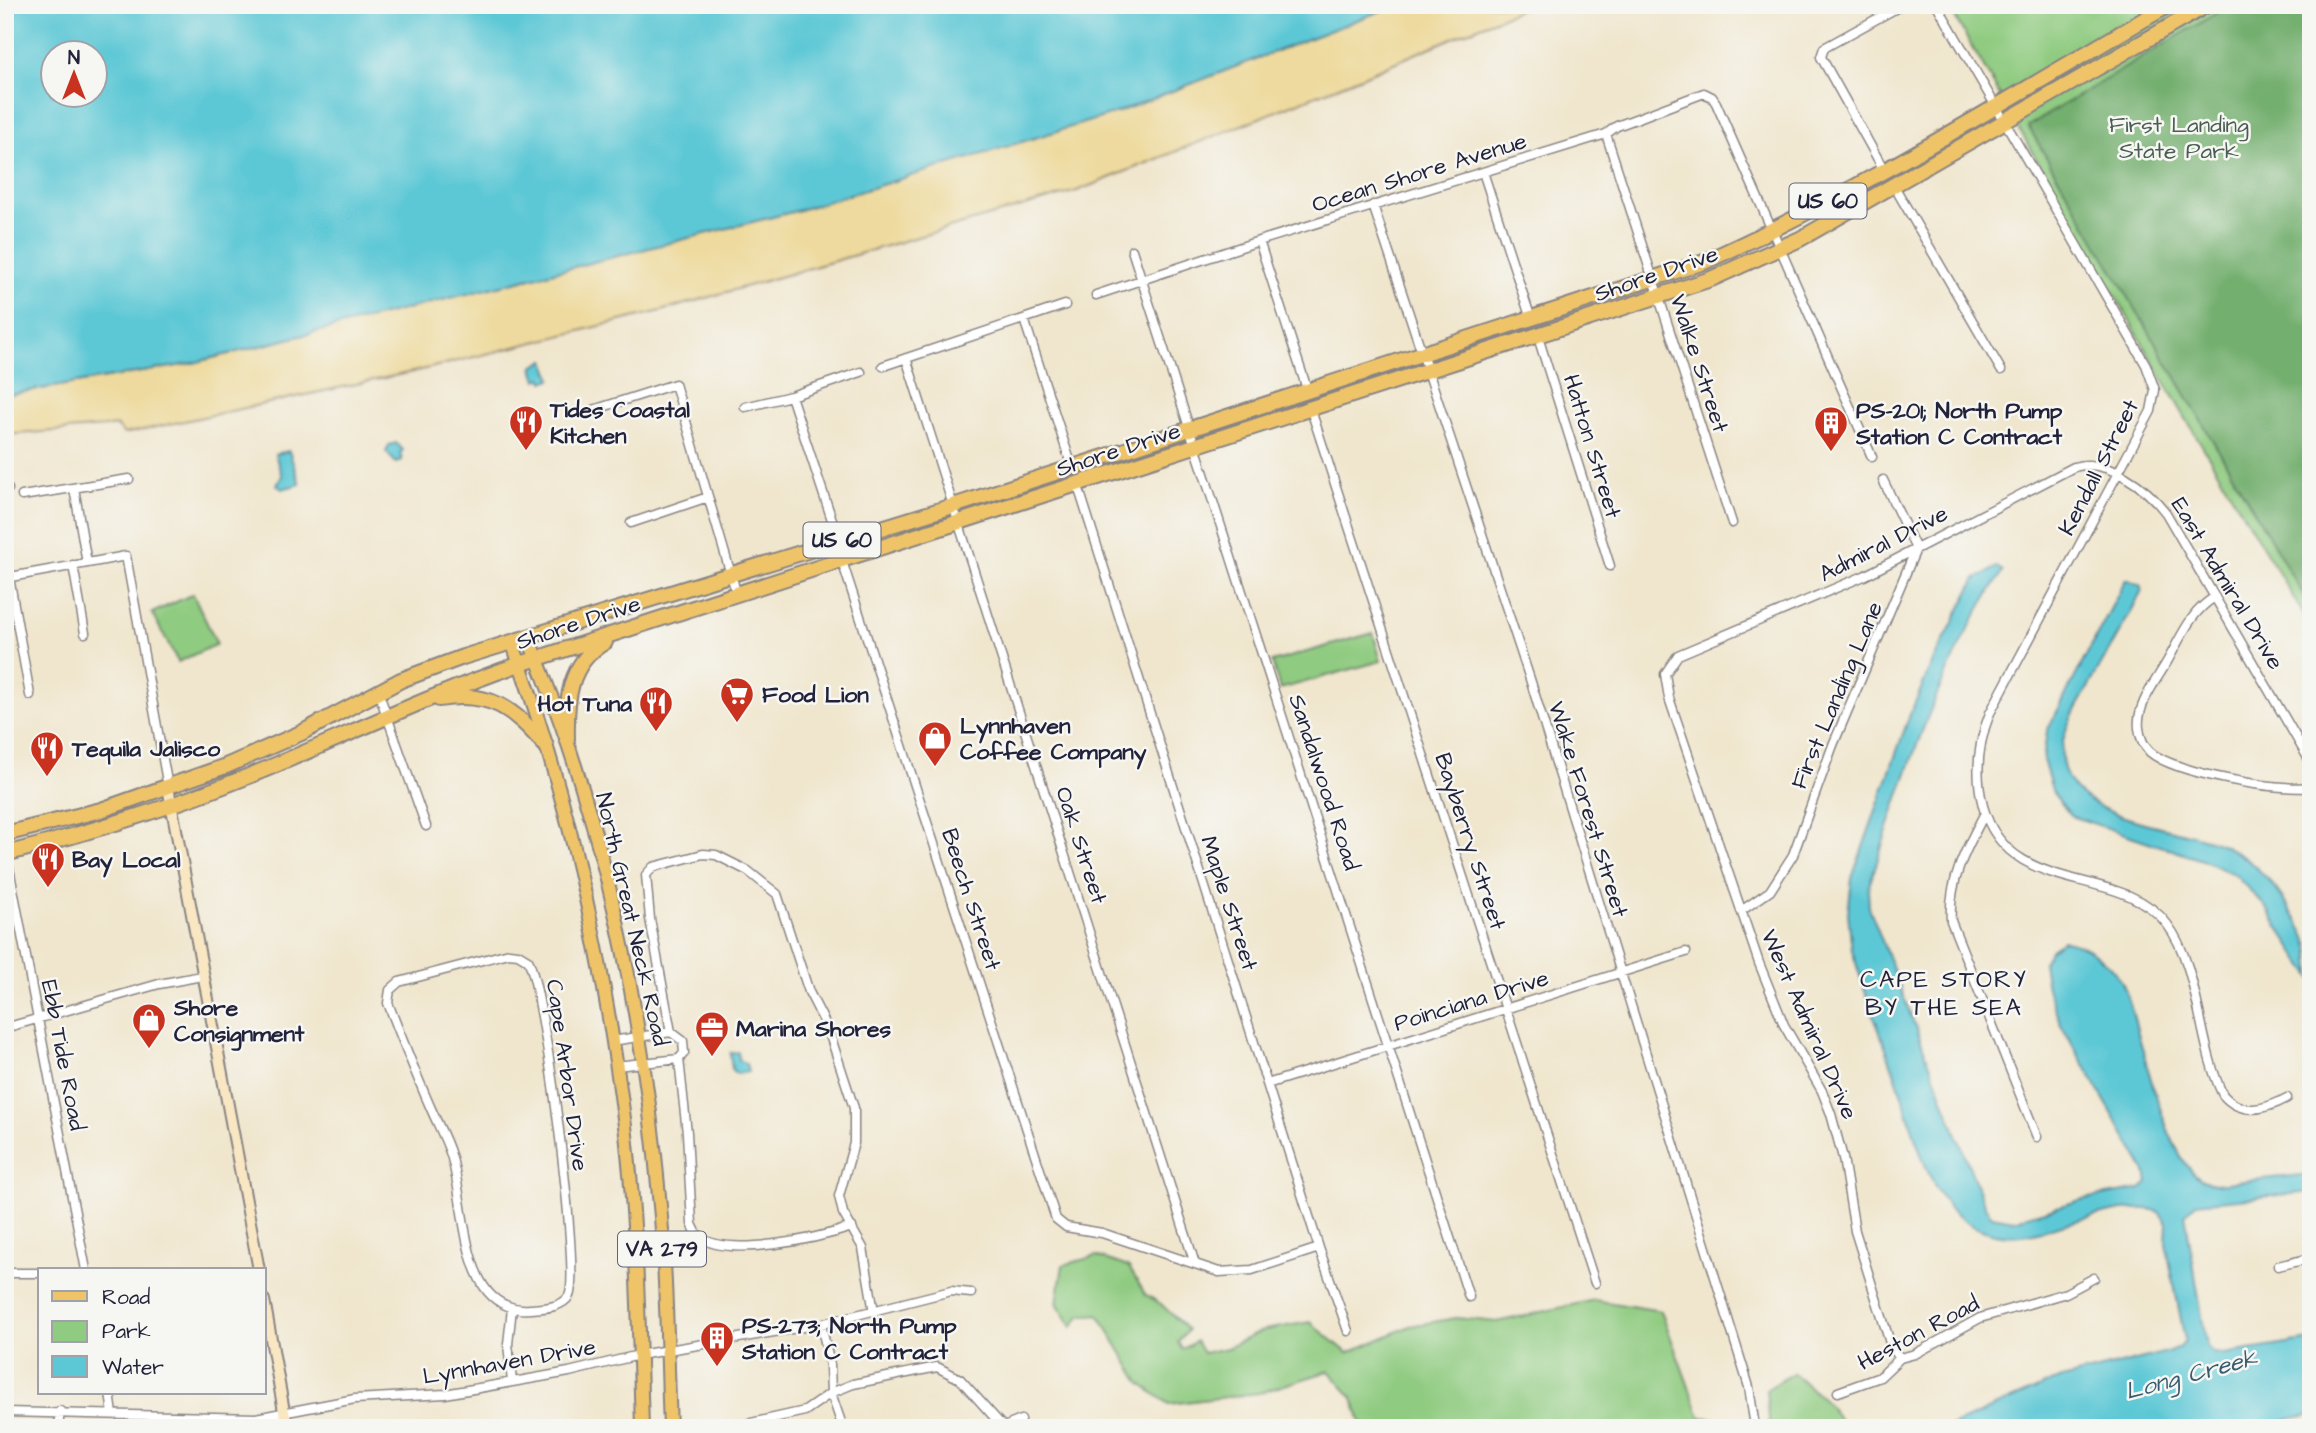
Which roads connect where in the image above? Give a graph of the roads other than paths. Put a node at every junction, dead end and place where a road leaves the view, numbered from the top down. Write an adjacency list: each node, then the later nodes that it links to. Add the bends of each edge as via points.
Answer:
1 (1902, 5): 8 (street, via 1824,48 1821,57)
2 (1937, 5): 5 (street, Kendall Street)
3 (2169, 5): 5 (highway, Shore Drive / US 60)
4 (2207, 5): 6 (highway, Shore Drive / US 60)
5 (1995, 105): 6 (street, Kendall Street); 8 (highway, Shore Drive / US 60)
6 (2006, 121): 10 (highway, Shore Drive / US 60); 39 (street, Kendall Street, via 2153,380 2151,411)
7 (1606, 134): 9 (street, Ocean Shore Avenue); 12 (street, Ocean Shore Avenue, via 1704,93 1712,97); 17 (street, Walke Street)
8 (1884, 170): 12 (highway, Shore Drive / US 60)
9 (1483, 172): 11 (street, Ocean Shore Avenue); 22 (street)
10 (1894, 186): 14 (highway, Shore Drive / US 60); 27 (street)
11 (1373, 205): 13 (street, Ocean Shore Avenue); 24 (street, Wake Forest Street)
12 (1772, 232): 14 (street); 17 (highway, Shore Drive / US 60)
13 (1259, 241): 16 (street, Ocean Shore Avenue); 30 (street)
14 (1780, 249): 19 (highway, Shore Drive / US 60); 37 (street)
15 (1132, 250): 16 (street)
16 (1142, 280): 18 (street, Ocean Shore Avenue); 35 (street, Sandalwood Road)
17 (1653, 280): 19 (street, Walke Street); 22 (highway, Shore Drive / US 60)
18 (1096, 295)
19 (1659, 298): 23 (highway, Shore Drive / US 60); 48 (street, Walke Street)
20 (1065, 305): 21 (street)
21 (1024, 319): 25 (street); 38 (street)
22 (1531, 319): 24 (highway, Shore Drive / US 60)
23 (1538, 337): 29 (highway, Shore Drive / US 60); 55 (street, Hatton Street)
24 (1421, 355): 29 (street, Wake Forest Street); 30 (highway, Shore Drive / US 60)
25 (906, 358): 26 (street); 46 (street, Oak Street)
26 (883, 366)
27 (2001, 370)
28 (861, 372): 31 (street)
29 (1427, 372): 33 (highway, Shore Drive / US 60); 83 (street, Wake Forest Street, via 1530,680)
30 (1308, 392): 35 (highway, Shore Drive / US 60)
31 (791, 396): 32 (street); 50 (street)
32 (745, 407)
33 (1311, 410): 36 (highway, Shore Drive / US 60); 85 (street, Bayberry Street)
34 (590, 411): 45 (street, via 675,384)
35 (1190, 429): 36 (street, Sandalwood Road); 38 (highway, Shore Drive / US 60)
36 (1196, 447): 42 (highway, Shore Drive / US 60); 91 (street, Sandalwood Road)
37 (1872, 457)
38 (1072, 467): 46 (highway, Shore Drive / US 60)
39 (2117, 474): 51 (street, Admiral Drive, via 2092,464 2074,467); 59 (street, East Admiral Drive, via 2157,501); 77 (street, Kendall Street, via 1983,729 1979,782)
40 (129, 479): 43 (street)
41 (1883, 480): 51 (street)
42 (1078, 486): 49 (highway, Shore Drive / US 60); 95 (street, Maple Street)
43 (74, 488): 44 (street); 53 (street)
44 (22, 496)
45 (708, 497): 47 (street); 56 (street)
46 (953, 506): 49 (street, Oak Street); 50 (highway, Shore Drive / US 60)
47 (631, 523)
48 (1732, 523)
49 (959, 524): 52 (highway, Shore Drive / US 60); 101 (street, Oak Street)
50 (839, 541): 56 (highway, Shore Drive / US 60)
51 (1916, 549): 66 (street, Admiral Drive, via 1807,603 1678,654); 81 (street, First Landing Lane, via 1833,745 1793,855 1770,891)
52 (842, 561): 58 (highway, Shore Drive / US 60); 101 (street, Beech Street, via 1049,1200 1061,1224)
53 (87, 563): 54 (street); 75 (street, via 126,556)
54 (73, 565): 57 (street); 61 (street)
55 (1610, 566)
56 (731, 573): 58 (street); 62 (highway, Shore Drive / US 60)
57 (7, 578): 68 (street)
58 (737, 595): 60 (highway, Shore Drive / US 60)
59 (2215, 597): 73 (street, East Admiral Drive); 74 (street, via 2189,621 2142,706 2138,725 2144,744 2154,755 2210,774 2281,788)
60 (626, 631): 64 (highway, Shore Drive / US 60); 71 (highway, via 597,647 578,669 567,695)
61 (85, 633)
62 (528, 637): 63 (highway, Shore Drive / US 60); 64 (main road, North Great Neck Road / VA 279)
63 (512, 642): 65 (main road, North Great Neck Road / VA 279); 67 (highway, Shore Drive / US 60)
64 (537, 659): 65 (highway, Shore Drive / US 60); 71 (main road, North Great Neck Road / VA 279)
65 (520, 664): 69 (highway, Shore Drive / US 60); 72 (main road, North Great Neck Road / VA 279)
66 (1668, 667): 81 (street, West Admiral Drive, via 1669,698)
67 (378, 691): 70 (street); 75 (highway, Shore Drive / US 60, via 260,752)
68 (30, 695)
69 (417, 702): 70 (highway, Shore Drive / US 60); 72 (highway, via 449,697 489,700 516,713)
70 (388, 715): 76 (highway, Shore Drive / US 60); 78 (street)
71 (567, 739): 89 (main road, North Great Neck Road / VA 279, via 609,887)
72 (546, 746): 90 (main road, North Great Neck Road / VA 279, via 588,904)
73 (2311, 763)
74 (2311, 787)
75 (168, 788): 76 (street); 79 (highway, Shore Drive / US 60)
76 (172, 805): 80 (highway, Shore Drive / US 60); 84 (street)
77 (1985, 813): 96 (street, via 2007,848 2031,865 2136,900 2157,913 2179,946 2223,1095 2247,1110); 97 (street, via 1956,874 1951,921)
78 (426, 826)
79 (5, 834)
80 (6, 852): 86 (street, Ebb Tide Road)
81 (1741, 911): 118 (street, West Admiral Drive, via 1784,1025 1832,1114 1858,1242 1891,1346)
82 (1686, 952): 83 (street, Poinciana Drive)
83 (1619, 973): 85 (street, Poinciana Drive); 128 (street, Wake Forest Street, via 1749,1387)
84 (202, 976): 86 (street); 104 (street)
85 (1506, 1009): 91 (street, Poinciana Drive); 108 (street, Bayberry Street)
86 (37, 1019): 87 (street); 103 (street, Ebb Tide Road)
87 (5, 1028)
88 (671, 1032): 89 (street); 92 (street, via 683,1041 684,1053); 98 (street, via 646,875 653,867 716,855 748,871 777,894 809,992 832,1039 856,1116 854,1143 839,1196)
89 (640, 1037): 90 (street); 93 (main road, North Great Neck Road / VA 279)
90 (612, 1041): 94 (main road, North Great Neck Road / VA 279)
91 (1389, 1046): 95 (street, Poinciana Drive); 110 (street, Sandalwood Road)
92 (679, 1059): 93 (street); 98 (street, via 692,1224 698,1236 720,1244 768,1244)
93 (644, 1064): 94 (street); 116 (main road, North Great Neck Road / VA 279, via 660,1208)
94 (616, 1066): 117 (main road, North Great Neck Road / VA 279, via 629,1173)
95 (1267, 1084): 99 (street, Maple Street)
96 (2287, 1097)
97 (2037, 1137)
98 (852, 1227): 113 (street, via 863,1248)
99 (1319, 1248): 101 (street, via 1244,1272 1219,1272); 115 (street, Maple Street)
100 (2311, 1258): 102 (street)
101 (1195, 1264)
102 (2278, 1266)
103 (86, 1268)
104 (259, 1268)
105 (5, 1273): 106 (street)
106 (38, 1273)
107 (2094, 1278): 118 (street, Heston Road, via 2066,1293 1980,1318)
108 (1595, 1283)
109 (971, 1293): 113 (street, Lynnhaven Drive, via 951,1291)
110 (1469, 1297)
111 (512, 1308): 111 (street, Cape Arbor Drive, via 554,1306 566,1300 571,1288 556,1100 540,1003 528,960 509,953 399,982 390,990 388,1003 450,1151 478,1274 488,1292); 119 (street, via 508,1344)
112 (266, 1312): 126 (street)
113 (874, 1312): 114 (street, Lynnhaven Drive)
114 (821, 1324): 116 (street, Lynnhaven Drive); 121 (street)
115 (1348, 1331)
116 (667, 1351): 117 (street, Lynnhaven Drive); 132 (main road, North Great Neck Road / VA 279)
117 (639, 1355): 119 (street, Lynnhaven Drive); 131 (main road, North Great Neck Road / VA 279)
118 (1900, 1358): 120 (street, Heston Road, via 1880,1377)
119 (512, 1382): 126 (street, Lynnhaven Drive, via 445,1394 355,1399)
120 (1838, 1392)
121 (831, 1393): 133 (street, via 806,1411); 134 (street); 135 (street, via 853,1384 937,1367 960,1379)
122 (110, 1394): 125 (street)
123 (60, 1411): 124 (street, Lynnhaven Drive); 125 (street, Lynnhaven Drive); 129 (street)
124 (5, 1412)
125 (113, 1415): 126 (street, Lynnhaven Drive)
126 (284, 1415): 130 (street)
127 (1021, 1420): 135 (street)
128 (1755, 1427)
129 (58, 1428)
130 (287, 1428)
131 (642, 1428)
132 (670, 1428)
133 (728, 1428)
134 (843, 1428)
135 (1004, 1428)

